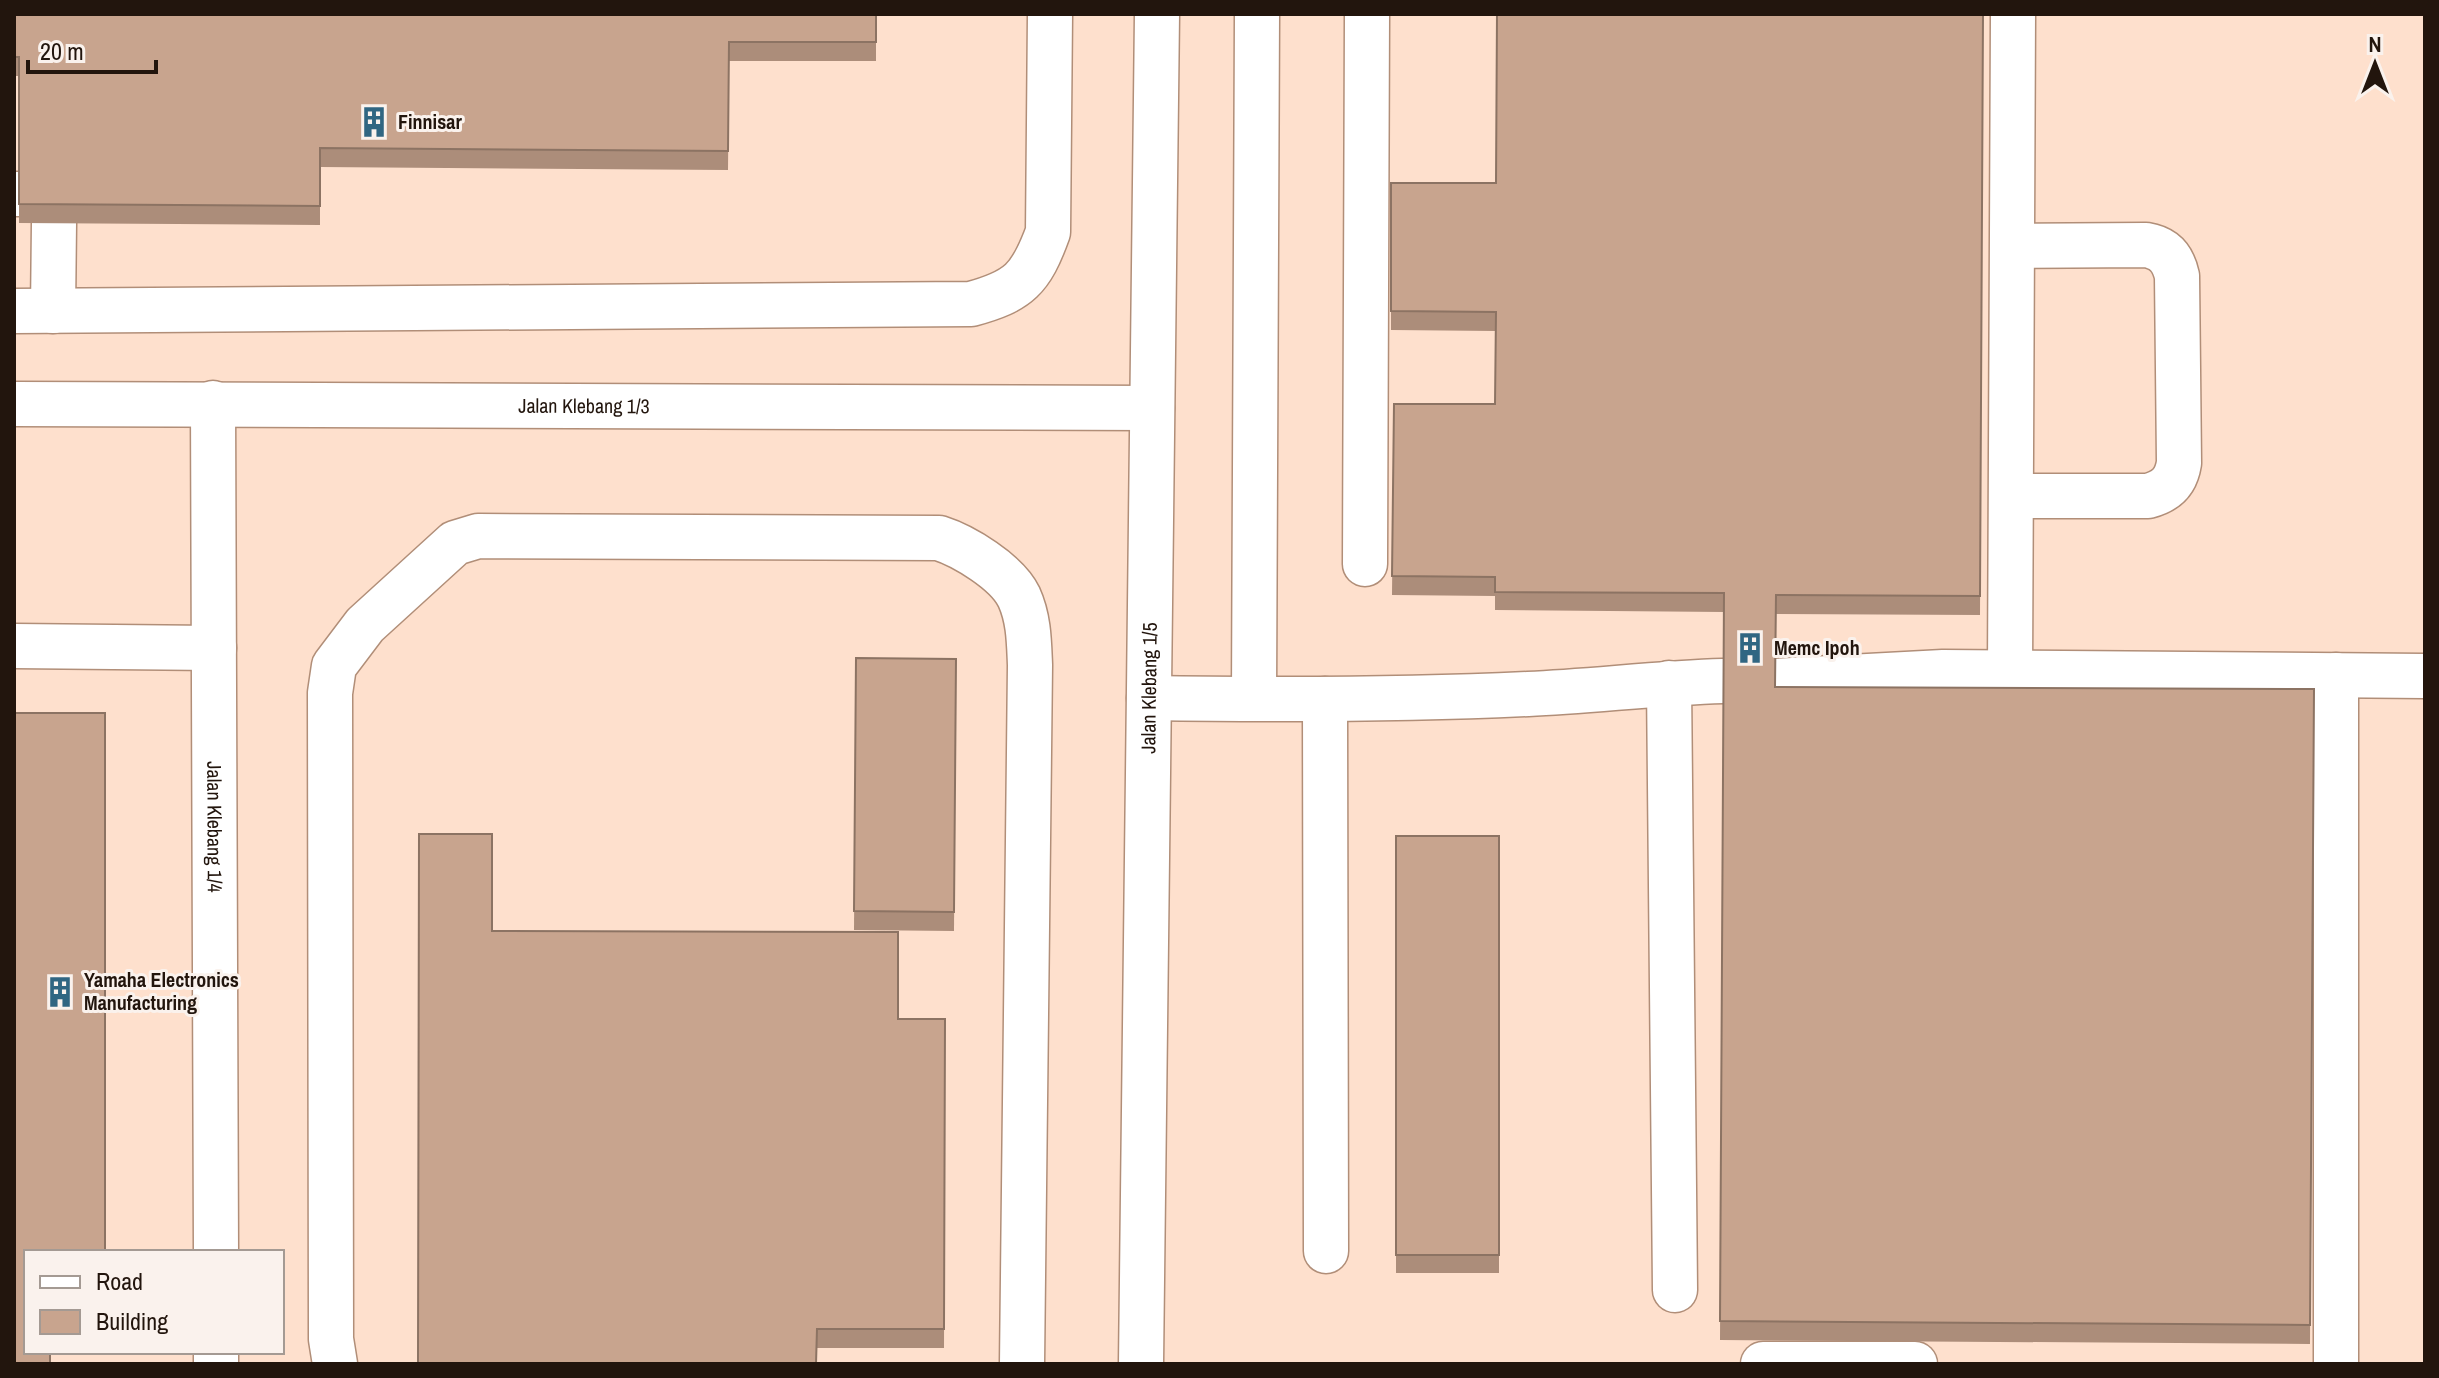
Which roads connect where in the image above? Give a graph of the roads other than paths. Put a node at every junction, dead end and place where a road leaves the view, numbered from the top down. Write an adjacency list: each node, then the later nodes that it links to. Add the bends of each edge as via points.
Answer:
1 (1050, 14): 8 (street, via 1048,232 1038,261 1002,296 971,304)
2 (1157, 14): 11 (street, Jalan Klebang 1/5)
3 (1257, 14): 23 (street)
4 (1367, 14): 13 (street)
5 (2013, 14): 7 (street)
6 (54, 223): 8 (street)
7 (2014, 246): 12 (street); 12 (street, via 2146,245 2168,254 2177,276 2179,463 2170,486 2148,496)
8 (34, 311)
9 (213, 403): 10 (street, Jalan Klebang 1/3); 11 (street, Jalan Klebang 1/3); 15 (street, Jalan Klebang 1/4)
10 (14, 404)
11 (1152, 408): 22 (street, Jalan Klebang 1/5)
12 (2012, 496): 16 (street)
13 (1365, 564)
14 (14, 646): 15 (street)
15 (214, 648): 25 (street, Jalan Klebang 1/4)
16 (2010, 672): 17 (street); 20 (street)
17 (2336, 675): 18 (street); 33 (street)
18 (2425, 676)
19 (1723, 681): 21 (street)
20 (1775, 681)
21 (1669, 683): 24 (street, via 1529,694); 27 (street)
22 (1149, 698): 23 (street); 30 (street, Jalan Klebang 1/5)
23 (1254, 698): 24 (street)
24 (1325, 699): 26 (street)
25 (216, 1250)
26 (1326, 1251)
27 (1675, 1290)
28 (335, 1364): 29 (street, via 330,693 334,666 365,625 455,543 478,536 569,536 939,538 981,558 1017,593 1029,631 1030,665)
29 (1022, 1364)
30 (1141, 1364)
31 (1763, 1364): 32 (street)
32 (1915, 1364)
33 (2336, 1364)

